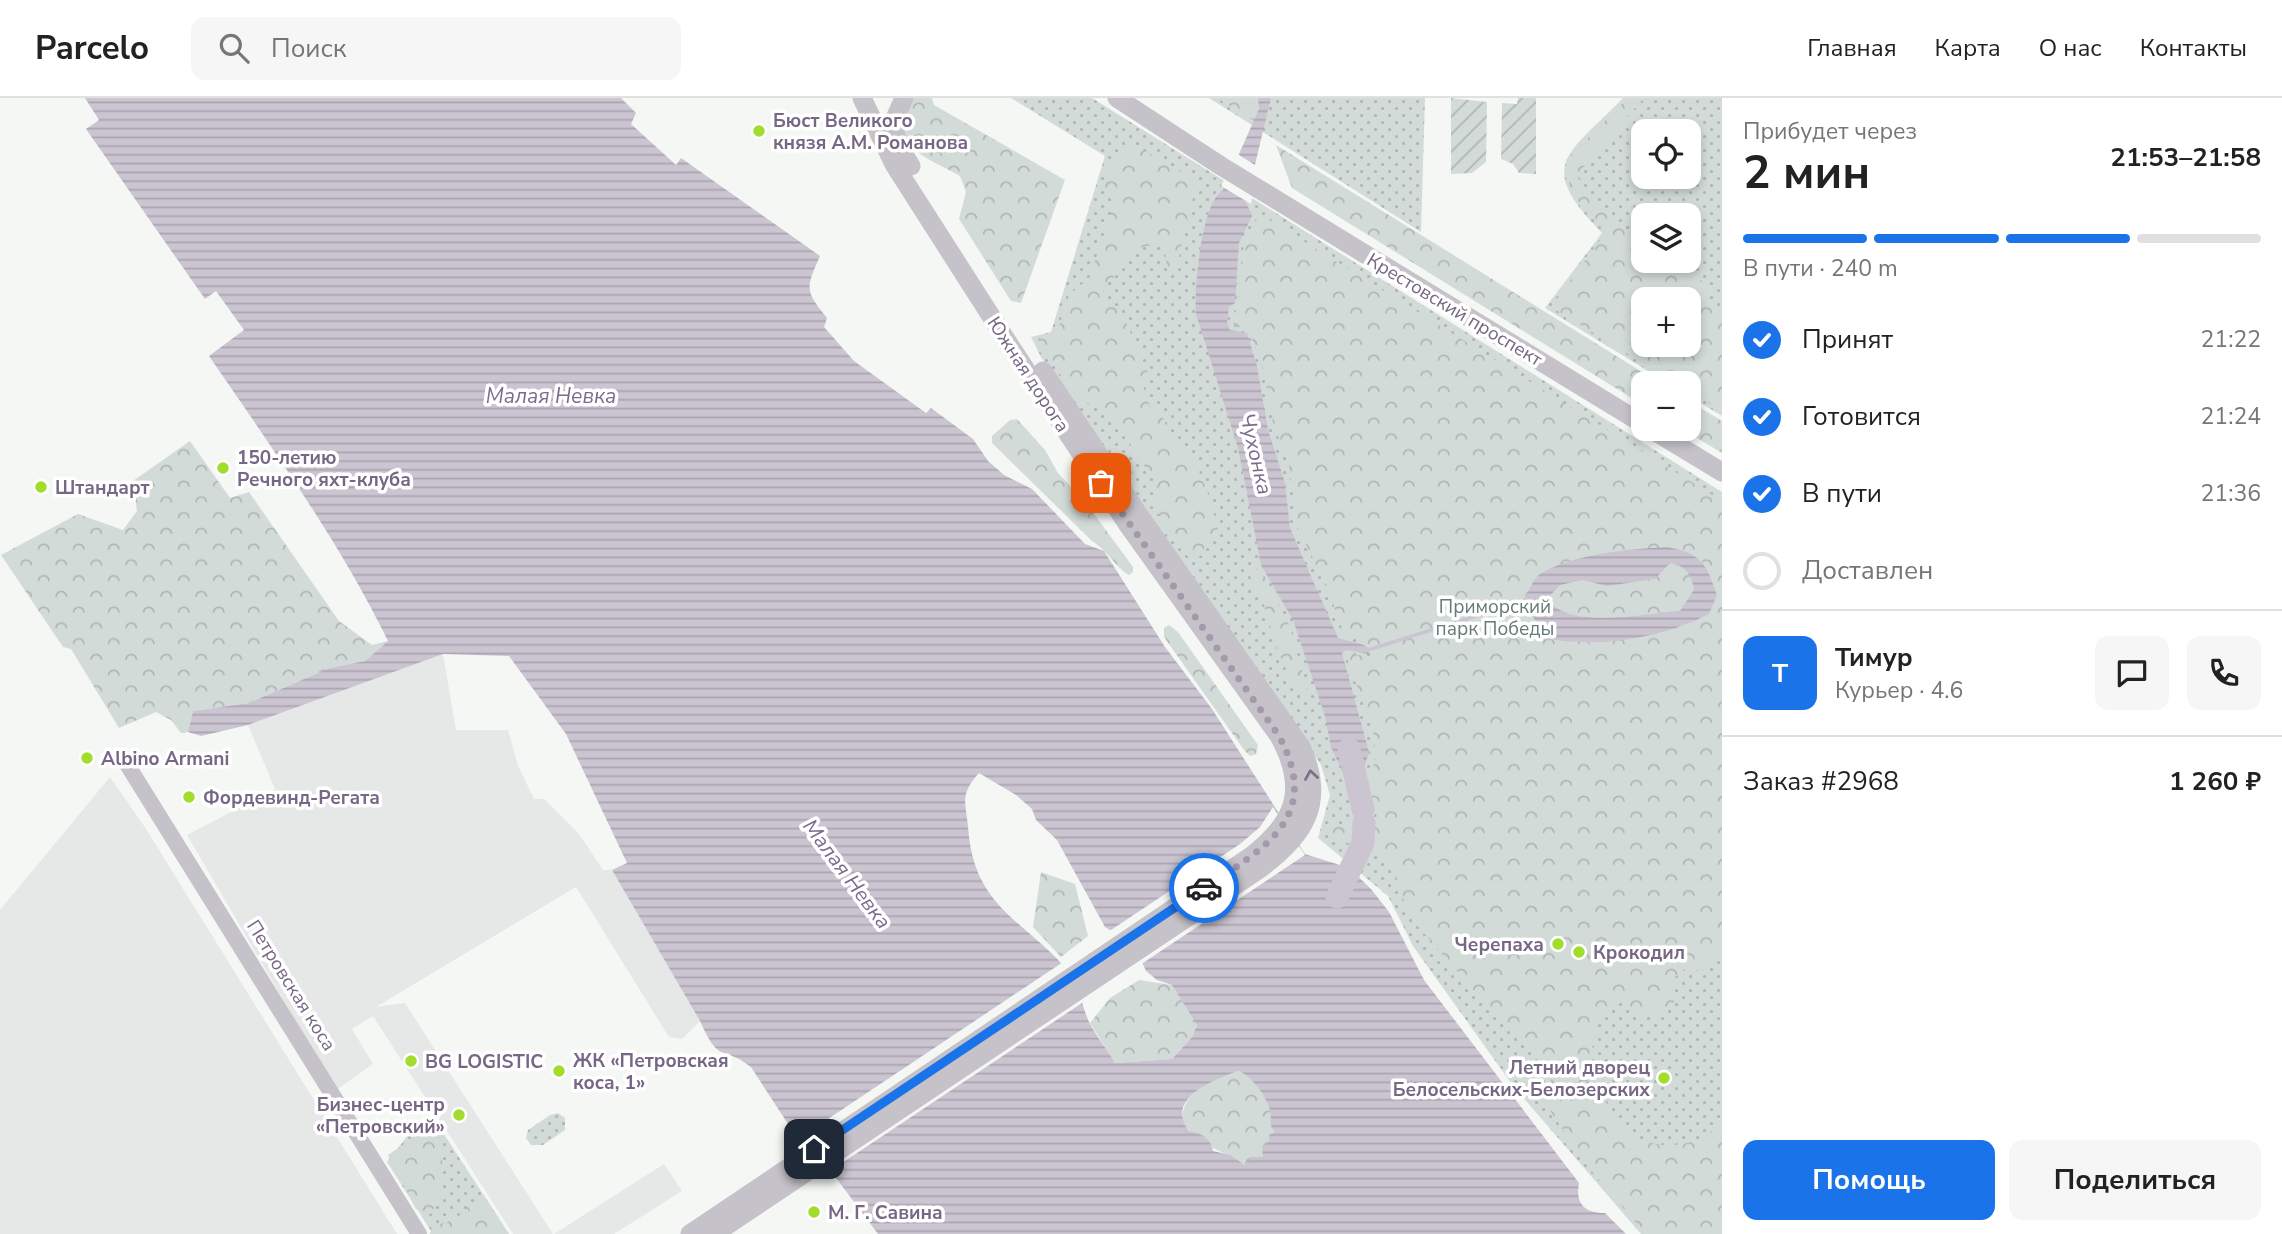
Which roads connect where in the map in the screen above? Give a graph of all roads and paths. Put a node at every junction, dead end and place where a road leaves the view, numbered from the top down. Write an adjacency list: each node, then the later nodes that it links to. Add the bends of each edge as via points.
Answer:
1 (862, 98): 8 (street, Южная дорога, via 895,166 1004,338 1128,525 1279,736 1289,754 1295,786)
2 (904, 98): 8 (street, Южная дорога, one-way to 2, via 1312,799 1310,765 1301,747 1140,518 901,150 892,125)
3 (1117, 98): 4 (street, Крестовский проспект)
4 (1631, 417)
5 (1671, 441): 6 (street)
6 (1722, 472)
7 (125, 761): 10 (street, Петровская коса)
8 (1290, 832): 9 (street)
9 (818, 1155): 11 (street); 12 (street)
10 (419, 1234)
11 (690, 1234)
12 (714, 1234)

